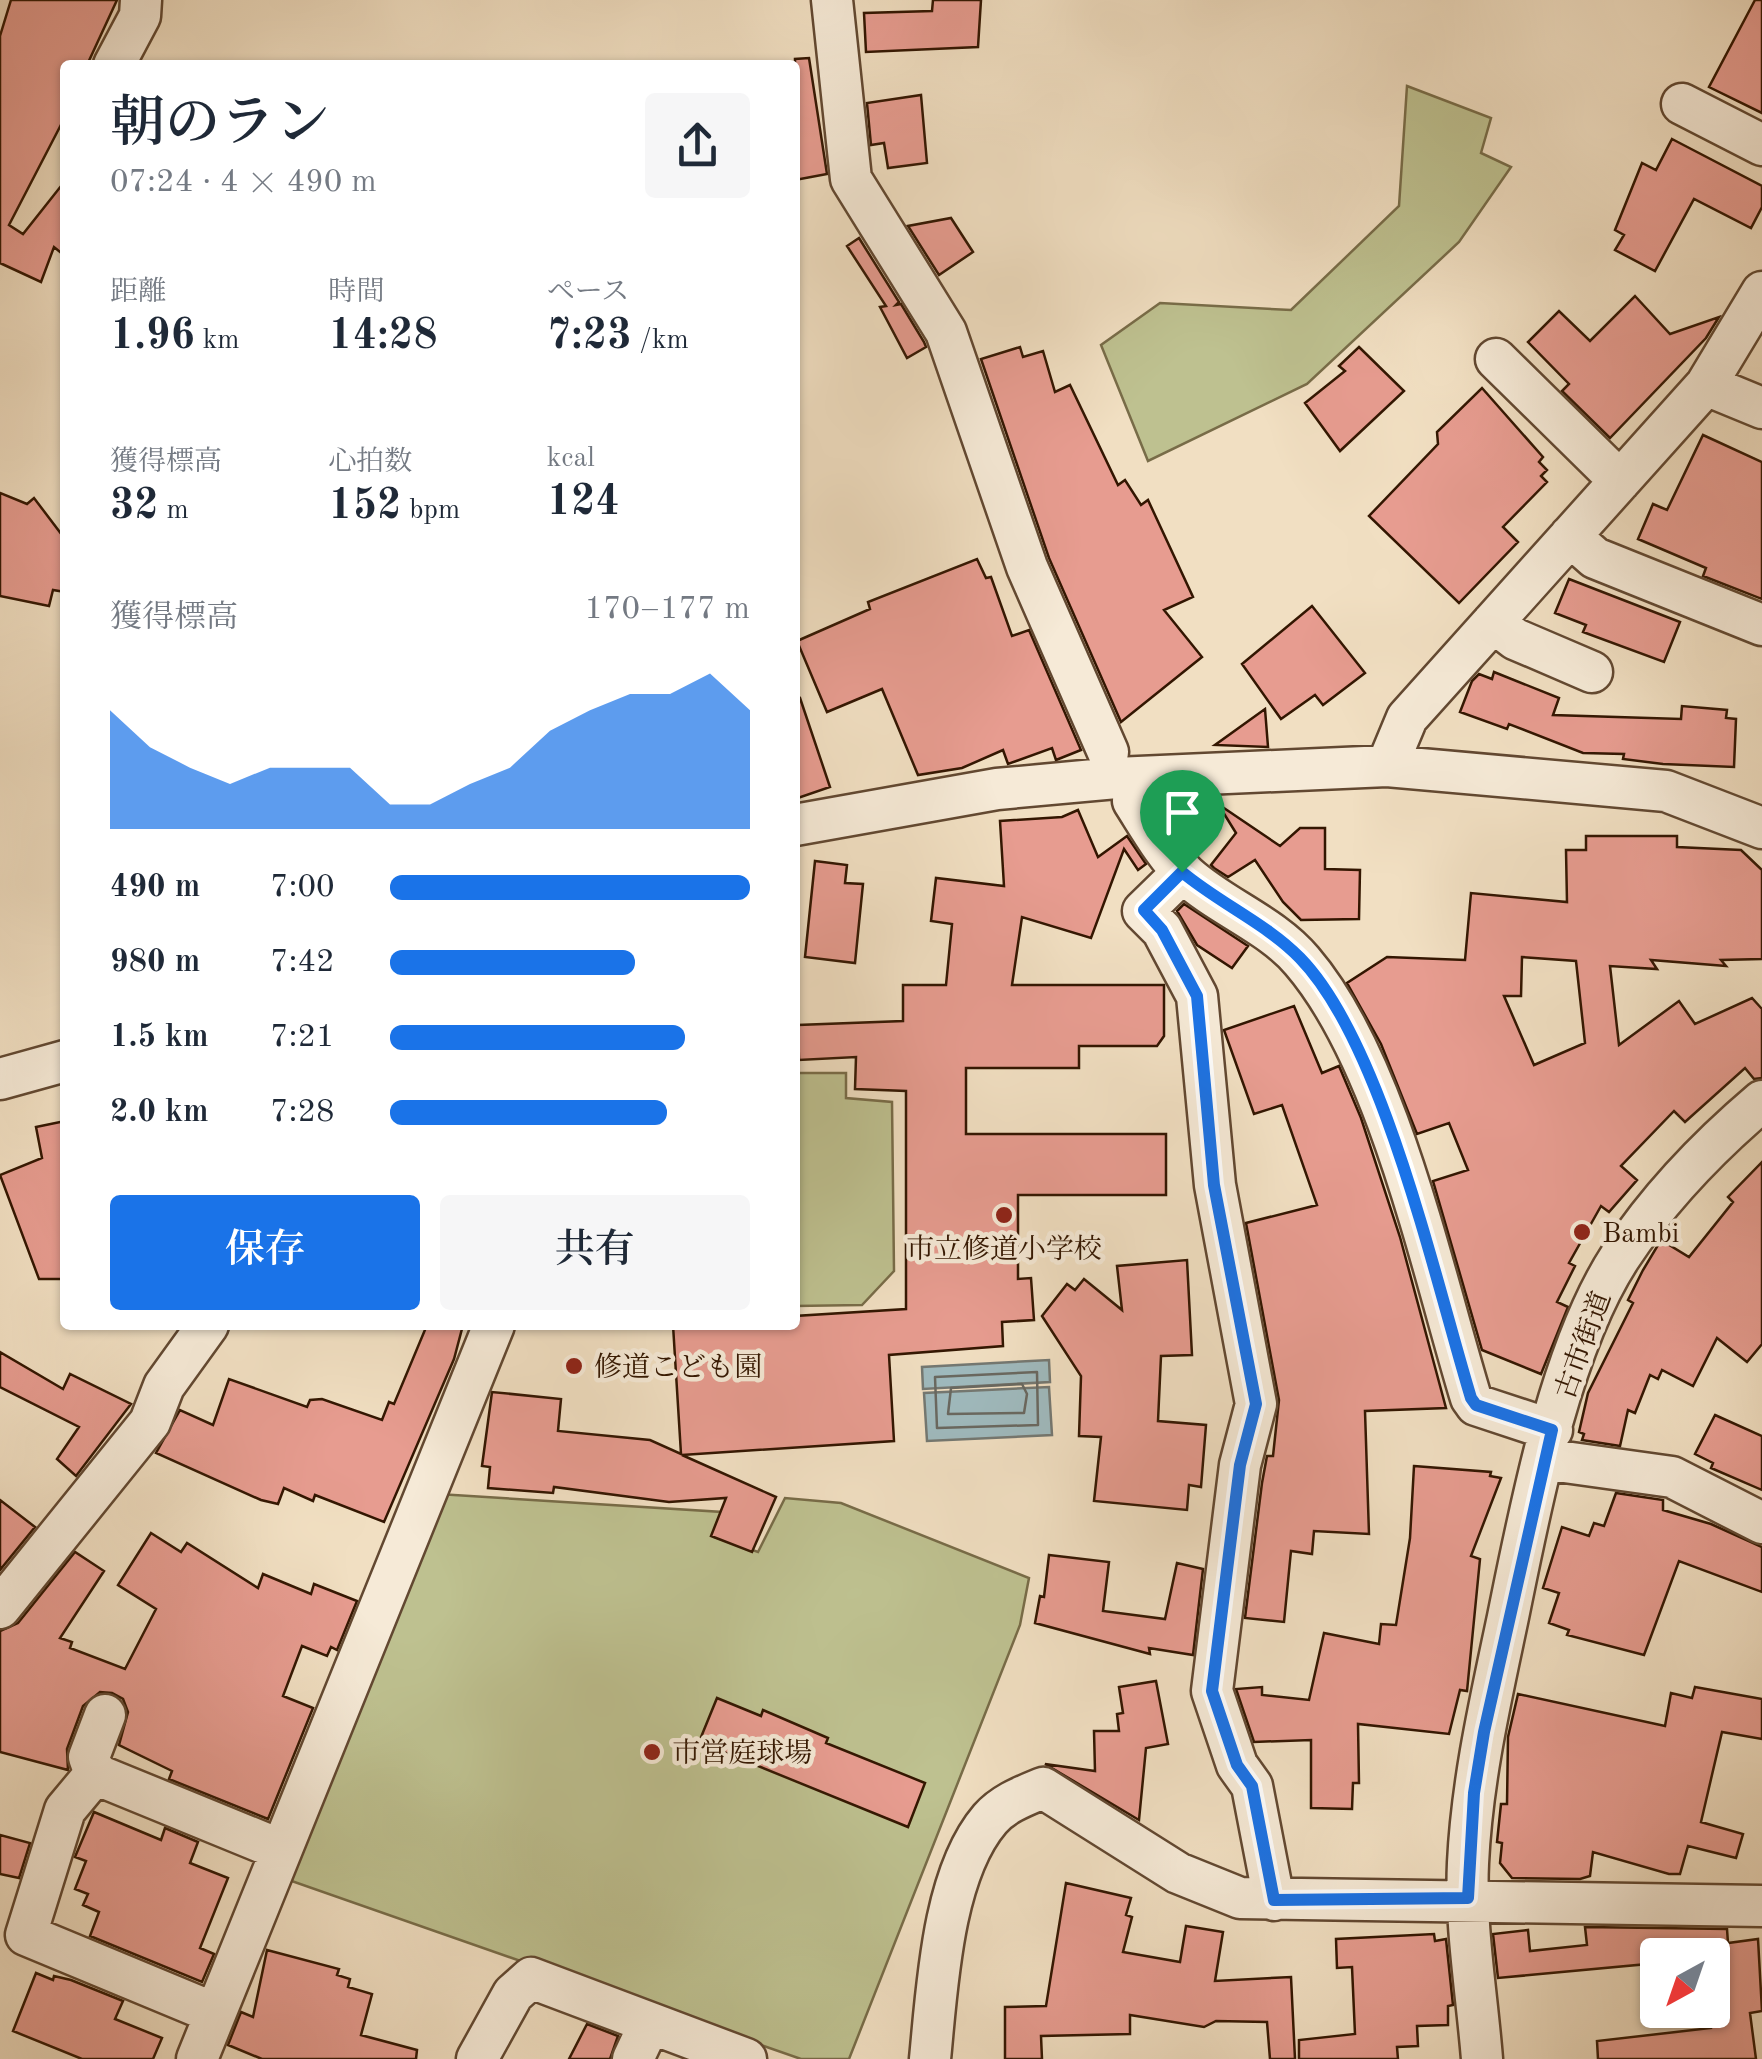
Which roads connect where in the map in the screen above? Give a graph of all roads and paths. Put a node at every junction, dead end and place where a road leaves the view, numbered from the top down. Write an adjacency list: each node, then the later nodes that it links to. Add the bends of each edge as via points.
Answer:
1 (141, 0): 3 (street, via 140,16)
2 (832, 0): 15 (street, via 851,178 946,332 1027,566)
3 (117, 60)
4 (1682, 104): 5 (street)
5 (1762, 145)
6 (1761, 296): 8 (street)
7 (1496, 359): 10 (street)
8 (1706, 386): 9 (street); 10 (street)
9 (1762, 408)
10 (1620, 481): 11 (street)
11 (1570, 536): 12 (street); 13 (street, via 1596,558)
12 (1493, 622): 14 (street, via 1515,639); 16 (street, via 1407,718)
13 (1762, 625)
14 (1592, 672)
15 (1108, 752)
16 (1387, 766): 18 (street, via 998,789); 19 (street, via 1666,790)
17 (1133, 801): 20 (street)
18 (800, 823)
19 (1762, 828)
20 (1182, 872): 26 (street, via 1285,945 1313,976 1353,1041 1398,1155 1471,1398); 33 (street, via 1144,910 1197,996 1214,1185 1256,1404 1240,1465 1212,1691 1237,1765 1252,1786)
21 (60, 1062): 22 (street)
22 (0, 1079)
23 (1762, 1101): 26 (street, 古市街道, via 1692,1168 1620,1257 1589,1315)
24 (204, 1330): 28 (street, via 164,1386 150,1422)
25 (492, 1330): 31 (street)
26 (1547, 1445): 27 (street, via 1602,1470 1651,1470); 32 (street, 古市街道, via 1484,1732)
27 (1762, 1523)
28 (0, 1608)
29 (106, 1714): 30 (street, via 89,1758)
30 (96, 1774): 31 (street); 35 (street, via 65,1810 26,1935)
31 (281, 1850): 35 (street)
32 (1468, 1898): 33 (street); 34 (street); 42 (street, 古市街道)
33 (1274, 1900): 41 (street, via 1240,1898 1178,1874 1043,1788 1020,1798 988,1822 962,1872 942,1951)
34 (1762, 1906)
35 (214, 2013): 37 (street)
36 (650, 2023): 38 (street, via 531,1978 512,1994); 39 (street); 40 (street)
37 (196, 2059)
38 (476, 2059)
39 (633, 2059)
40 (746, 2059)
41 (930, 2059)
42 (1482, 2059)

